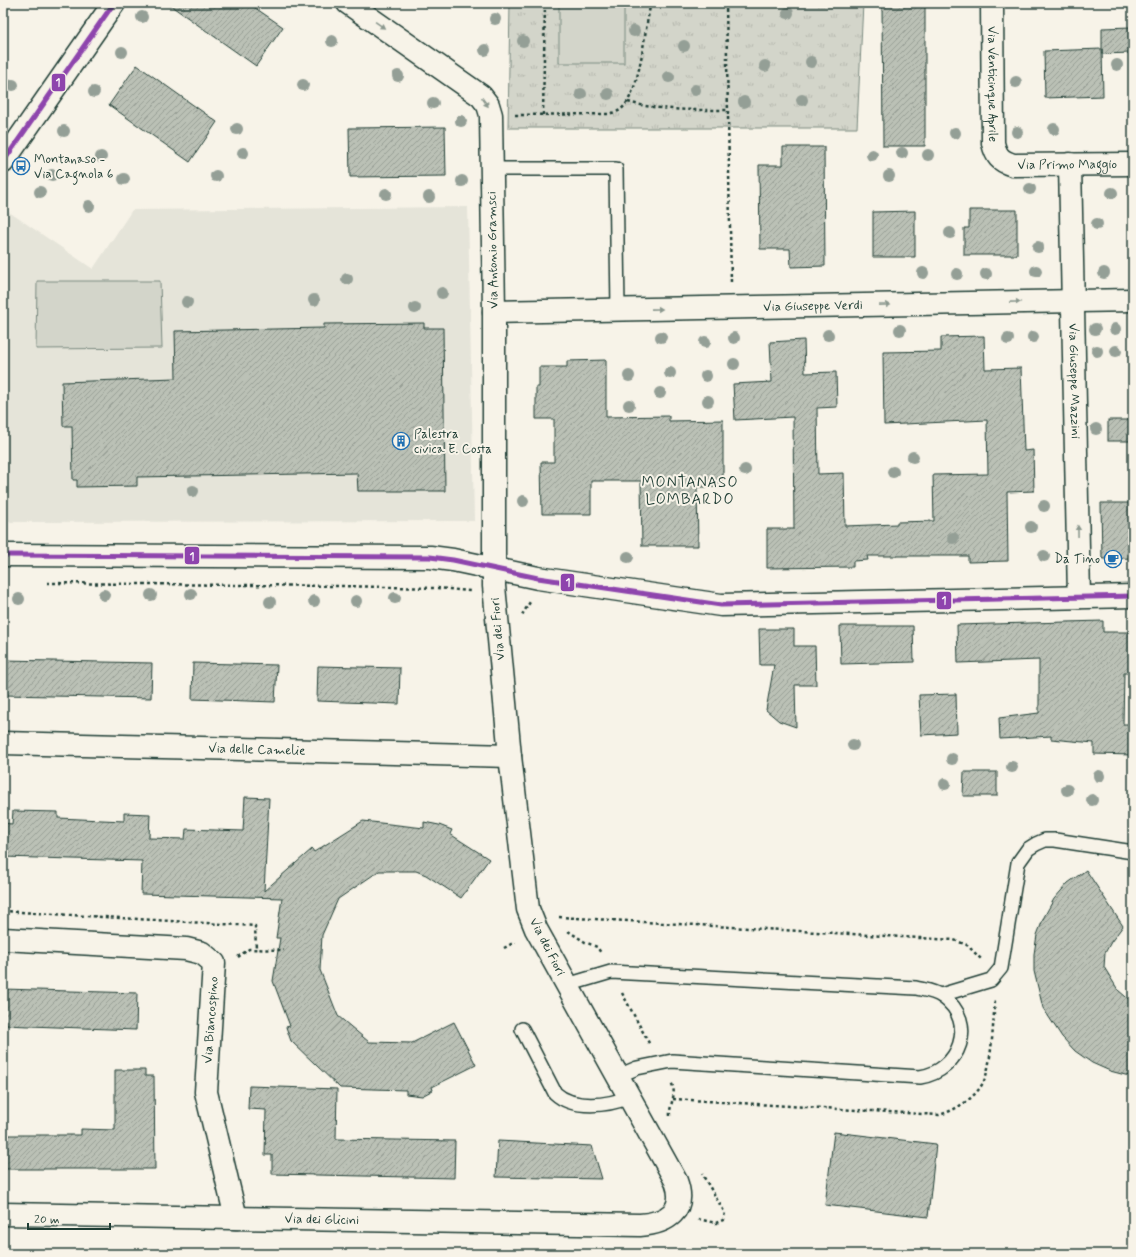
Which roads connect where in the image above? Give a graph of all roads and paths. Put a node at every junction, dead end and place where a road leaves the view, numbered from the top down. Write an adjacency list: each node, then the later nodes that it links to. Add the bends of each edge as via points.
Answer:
1 (114, 3): 11 (street)
2 (348, 3): 9 (street, Via Antonio Gramsci, one-way to 9, via 481,96 488,105)
3 (545, 3): 10 (path)
4 (651, 3): 7 (path, via 635,87)
5 (726, 3): 8 (path)
6 (992, 3): 12 (street, Via Venticinque Aprile, via 993,143 996,154)
7 (628, 102): 8 (path, via 650,108); 10 (path, via 620,110 608,114)
8 (728, 110): 18 (path)
9 (491, 115): 10 (path); 15 (street, Via Antonio Gramsci)
10 (543, 115)
11 (3, 162)
12 (1003, 162): 13 (street, Via Primo Maggio, via 1013,165)
13 (1070, 164): 14 (street, Via Primo Maggio); 17 (street, Via Giuseppe Mazzini)
14 (1133, 164)
15 (492, 170): 19 (lane, via 616,169); 20 (street, Via Antonio Gramsci)
16 (1133, 300): 17 (street, Via Giuseppe Verdi)
17 (1073, 301): 18 (street, Via Giuseppe Verdi, one-way to 17); 26 (street, Via Giuseppe Mazzini, one-way to 17)
18 (731, 308): 19 (street, Via Giuseppe Verdi, one-way to 18)
19 (618, 310): 20 (street, Via Giuseppe Verdi)
20 (494, 312): 22 (street, Via Antonio Gramsci)
21 (3, 555): 22 (street, via 406,556 453,560)
22 (494, 568): 24 (street, Via dei Fiori); 26 (street, via 538,578 721,605)
23 (42, 582): 24 (path, via 437,588)
24 (495, 593): 27 (path, via 535,599 530,602); 29 (street, Via dei Fiori)
25 (1133, 596): 26 (street)
26 (1079, 598)
27 (519, 620)
28 (3, 743): 29 (street, Via delle Camelie)
29 (510, 756): 38 (street, Via dei Fiori, via 528,909 536,930)
30 (1133, 852): 39 (lane, via 1055,840 1045,840 1028,849 1021,856 1015,872 1001,968 991,980)
31 (558, 911): 32 (path)
32 (564, 924)
33 (567, 930): 36 (path, via 585,942 597,946)
34 (3, 938): 37 (street, Via Biancospino, via 186,949 202,953 214,963)
35 (284, 950): 37 (path, via 249,949 238,957 234,975)
36 (611, 972): 38 (lane); 39 (lane, via 916,988); 41 (path)
37 (214, 976): 48 (street, Via Biancospino, via 206,1092)
38 (567, 985): 42 (street, Via dei Fiori)
39 (941, 996): 41 (lane, via 959,1015 961,1039 953,1058 930,1075 920,1077 672,1061)
40 (522, 1029): 43 (lane, via 560,1098 575,1103 608,1104)
41 (660, 1063): 42 (lane, via 637,1068); 44 (path, via 674,1088)
42 (618, 1076): 43 (street, Via dei Fiori)
43 (629, 1097): 46 (street, Via dei Fiori, via 676,1181 680,1192)
44 (670, 1120)
45 (702, 1173): 46 (path, via 725,1214 723,1220 716,1223 708,1222)
46 (674, 1211): 48 (street, Via dei Glicini, via 667,1219 640,1224)
47 (3, 1214): 48 (street, Via dei Glicini)
48 (236, 1218)

